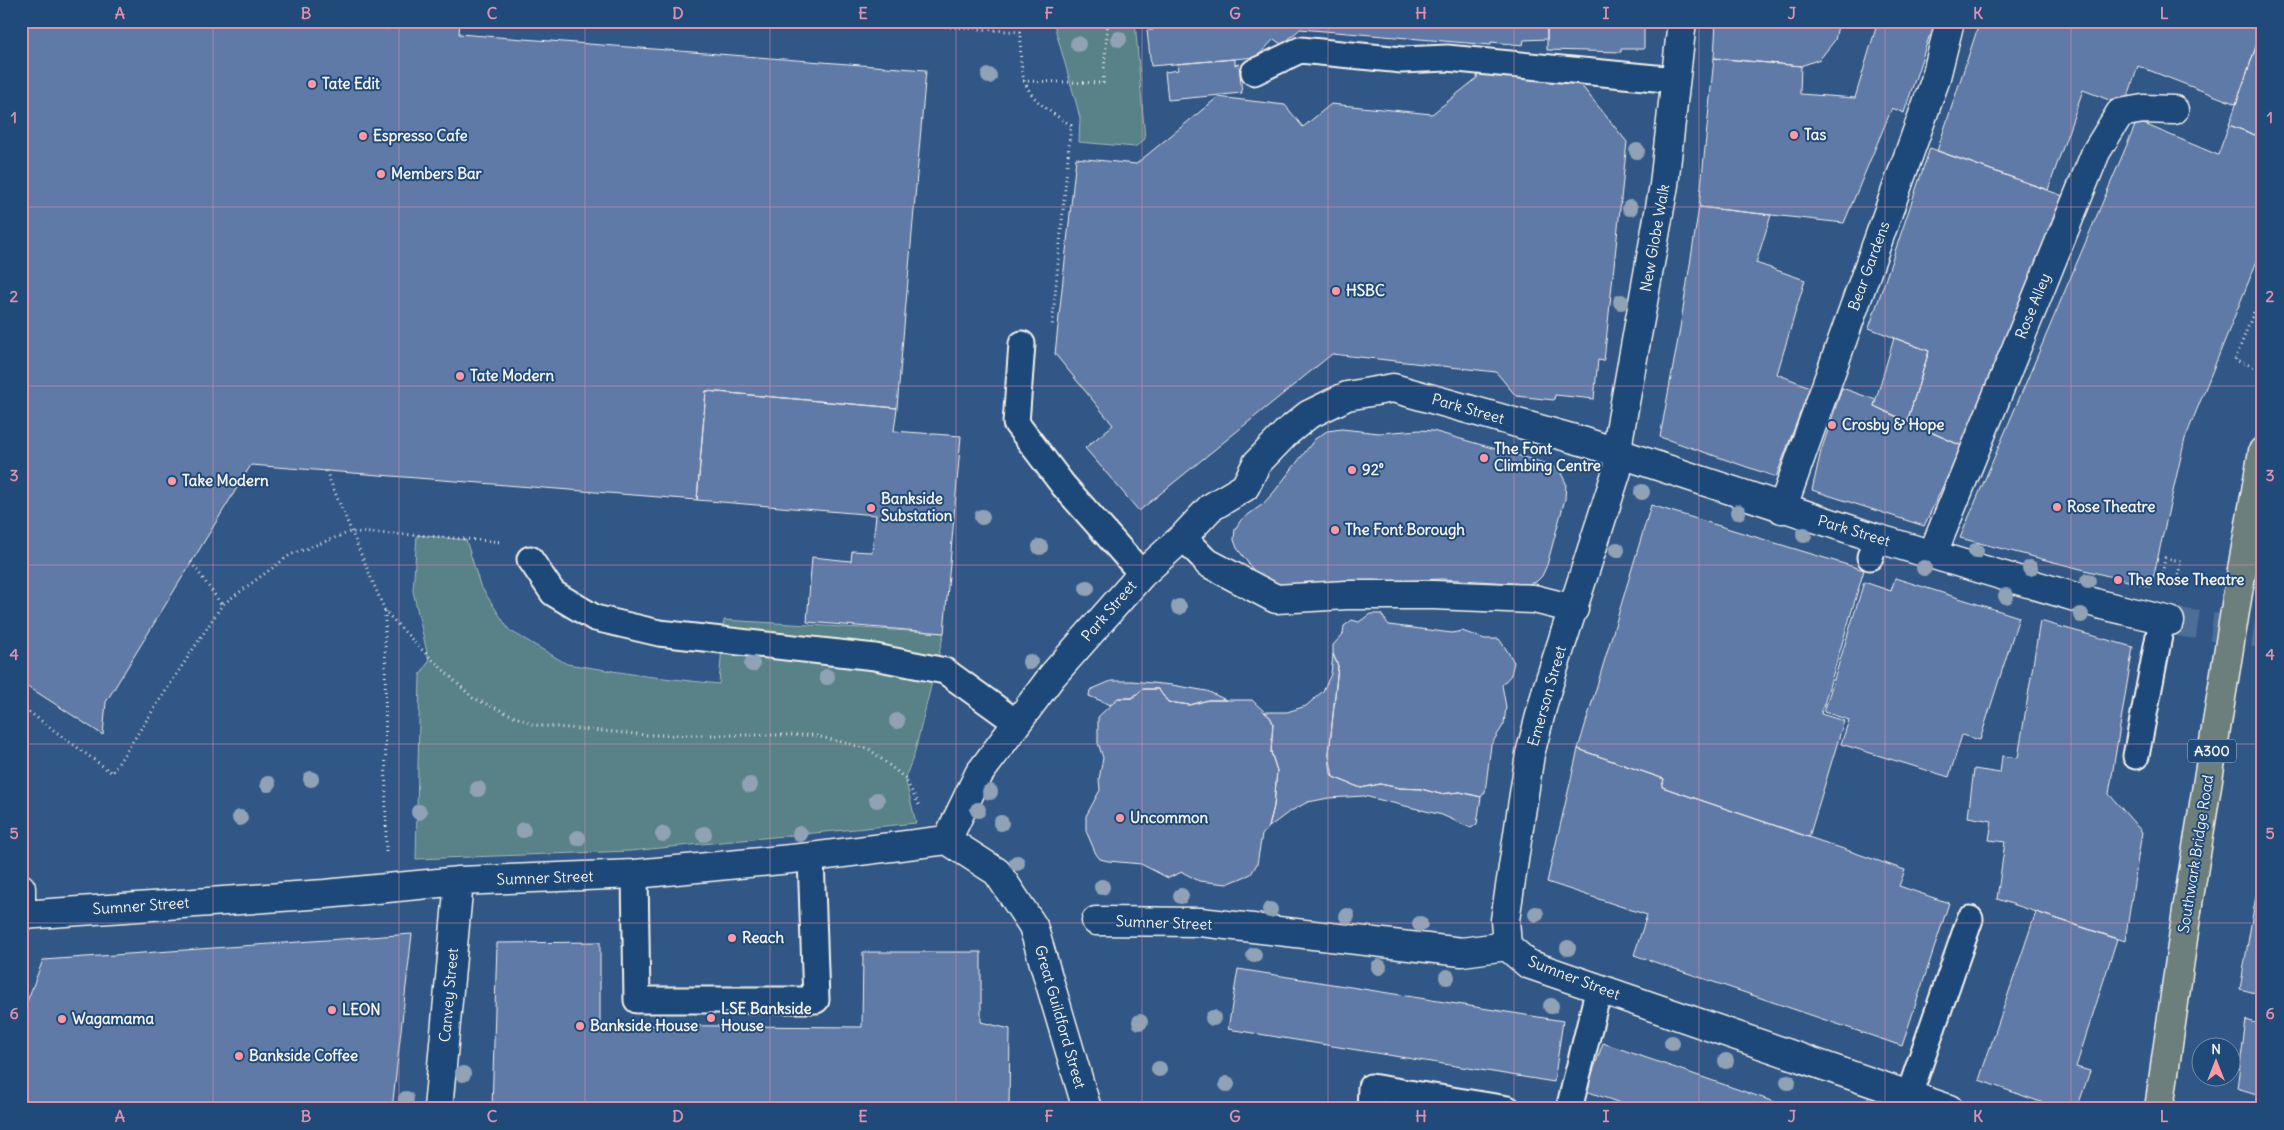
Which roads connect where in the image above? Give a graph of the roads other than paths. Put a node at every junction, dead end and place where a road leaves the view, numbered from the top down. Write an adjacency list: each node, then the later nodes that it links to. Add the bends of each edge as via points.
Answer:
1 (1950, 21): 9 (street, Bear Gardens, via 1935,81)
2 (1682, 24): 4 (street, New Globe Walk)
3 (1254, 72): 4 (lane, via 1300,50 1402,60 1447,58)
4 (1676, 80): 8 (street, New Globe Walk, via 1664,185 1619,436)
5 (2174, 110): 11 (street, Rose Alley, via 2143,109 2120,113 2096,152)
6 (1022, 344): 14 (lane, via 1016,423 1064,485)
7 (2263, 452): 36 (main road, Southwark Bridge Road / A300, bridge, via 2244,551 2187,910)
8 (1619, 453): 9 (street, Park Street); 10 (street, Park Street, via 1393,388 1347,396 1308,415 1286,433 1257,463 1245,487 1210,508); 15 (street, Emerson Street, via 1616,475)
9 (1782, 509): 11 (street, Park Street, via 1873,548)
10 (1183, 537): 13 (lane); 14 (street, Park Street)
11 (1933, 553): 16 (street, Park Street, via 2102,605)
12 (530, 559): 17 (lane, via 553,593 595,618 659,633 875,657 945,671)
13 (1208, 564): 15 (street, via 1276,599 1433,595 1534,599)
14 (1142, 574): 17 (street, Park Street, via 1052,676)
15 (1574, 609): 27 (street, Emerson Street, via 1547,689 1530,754 1505,920)
16 (2166, 620): 18 (lane)
17 (1017, 723): 19 (street, Park Street, via 979,774)
18 (2136, 756)
19 (947, 840): 20 (street, Sumner Street); 31 (street, Great Guildford Street, via 997,872 1033,926)
20 (811, 857): 21 (street, Sumner Street); 21 (lane, via 816,1000 637,1000)
21 (635, 874): 22 (street, Sumner Street)
22 (460, 881): 24 (street, Sumner Street); 30 (street, Canvey Street)
23 (21, 888): 24 (street)
24 (22, 917)
25 (1970, 919): 29 (lane)
26 (1096, 921): 27 (street, Sumner Street, via 1200,922 1462,952)
27 (1507, 946): 28 (street, Sumner Street, via 1528,964)
28 (1598, 988): 29 (street, Sumner Street); 34 (lane)
29 (1909, 1095): 35 (street, Sumner Street)
30 (438, 1109)
31 (1087, 1109)
32 (1370, 1109): 33 (lane, via 1371,1087)
33 (1508, 1109)
34 (1569, 1109)
35 (1948, 1109)
36 (2159, 1109)

